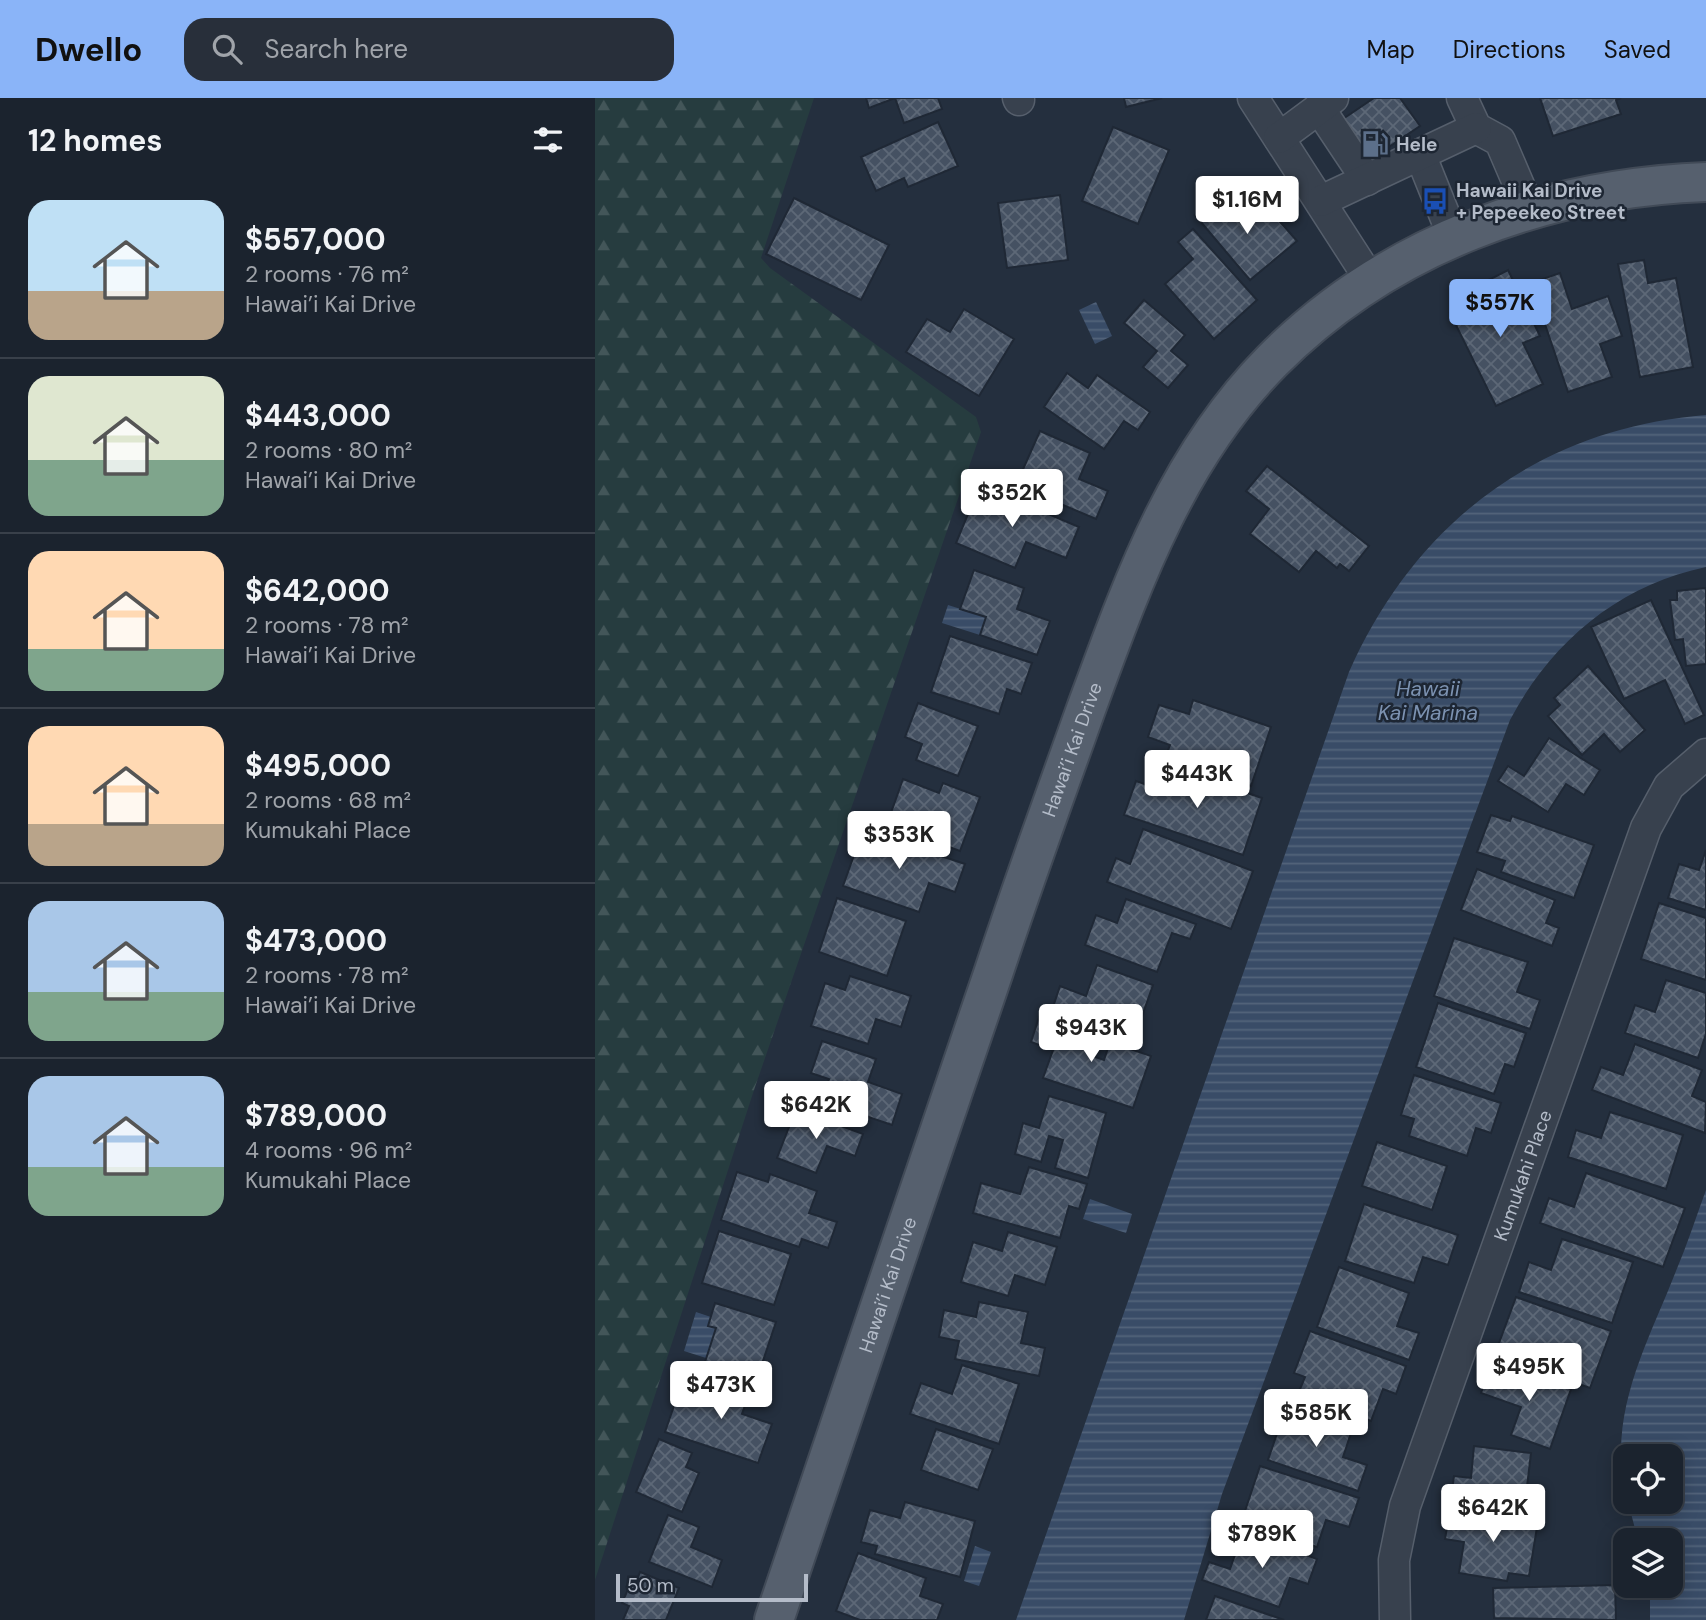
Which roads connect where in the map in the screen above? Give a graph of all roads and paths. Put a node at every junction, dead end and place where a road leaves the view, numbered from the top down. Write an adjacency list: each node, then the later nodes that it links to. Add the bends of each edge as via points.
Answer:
1 (1253, 98): 5 (street)
2 (1462, 98): 4 (street)
3 (1326, 103): 5 (street); 7 (street)
4 (1475, 128): 6 (street); 10 (street, via 1500,141)
5 (1279, 138): 9 (street)
6 (1420, 154): 7 (street); 11 (street)
7 (1367, 180): 9 (street)
8 (1706, 182): 10 (main road, Hawai’i Kai Drive, via 1639,187)
9 (1321, 201): 12 (street)
10 (1530, 211): 11 (main road, Hawai’i Kai Drive)
11 (1453, 236): 12 (main road, Hawai’i Kai Drive)
12 (1371, 281): 14 (main road, Hawai’i Kai Drive, via 1326,313 1269,364 1207,438 1151,540 1029,865)
13 (1706, 754): 15 (street, Kumukahi Place, via 1669,786 1646,828 1405,1506 1394,1560)
14 (774, 1620)
15 (1395, 1620)

